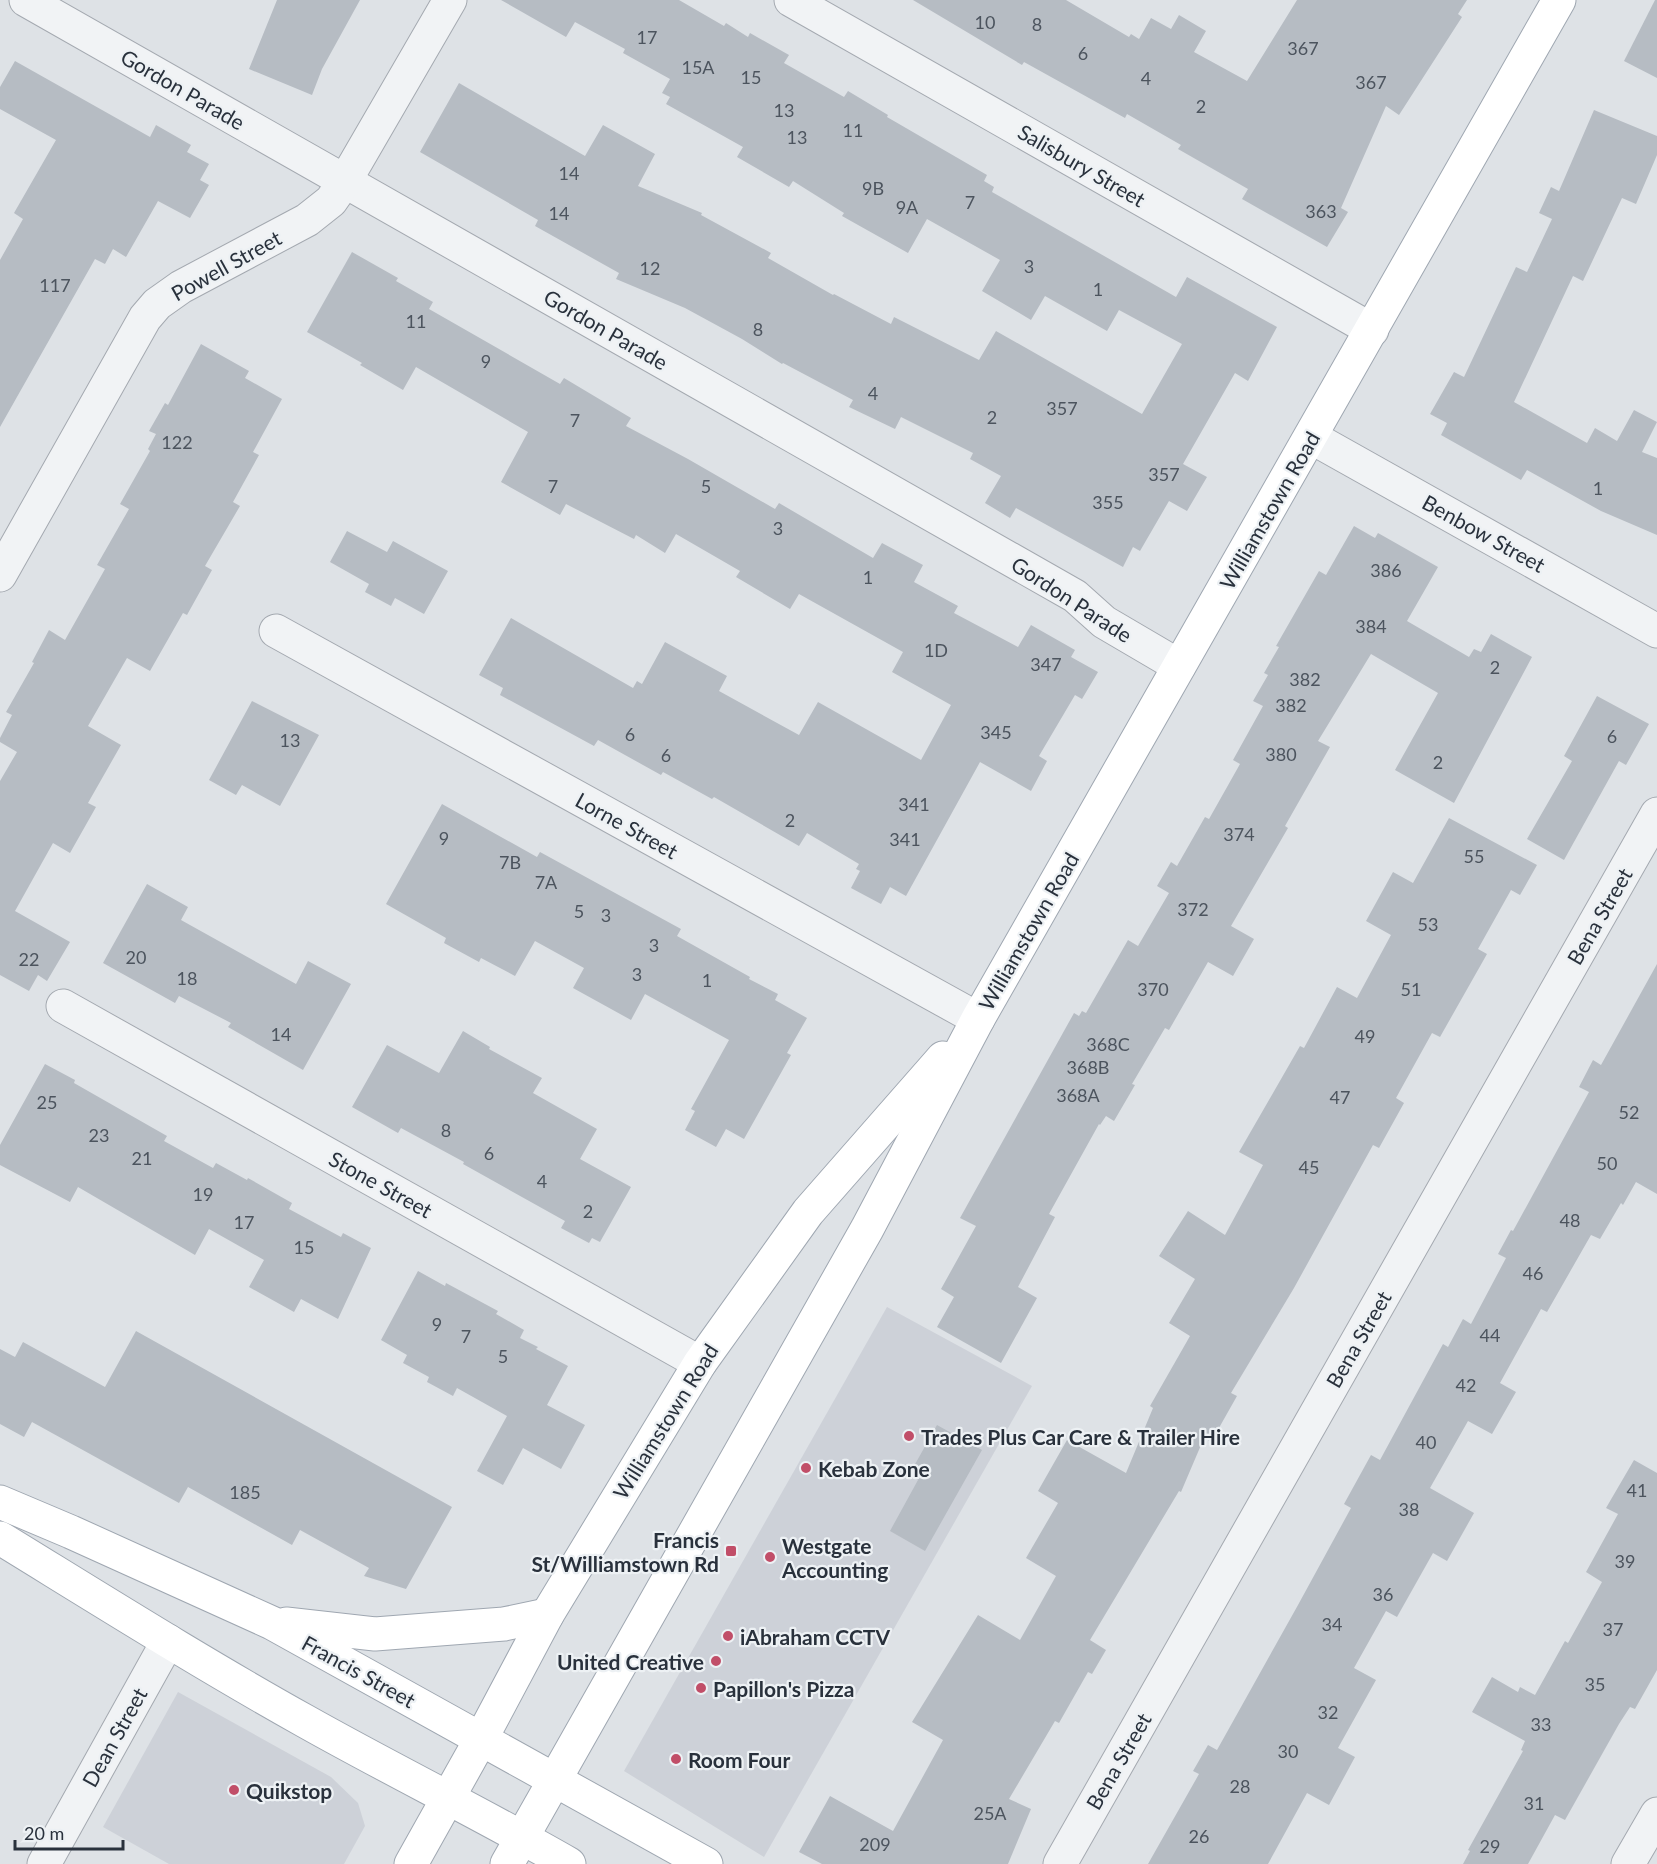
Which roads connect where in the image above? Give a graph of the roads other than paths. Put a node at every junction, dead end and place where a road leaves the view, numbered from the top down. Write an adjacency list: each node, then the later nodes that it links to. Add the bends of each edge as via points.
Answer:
1 (26, 0): 5 (street, Gordon Parade)
2 (450, 0): 5 (street, Powell Street)
3 (791, 0): 6 (street, Salisbury Street)
4 (1559, 0): 6 (main road, Williamstown Road)
5 (345, 181): 8 (street, Powell Street, via 331,201 307,220 181,287 157,304 132,338); 11 (street, Gordon Parade, via 1075,596 1104,622)
6 (1372, 330): 7 (main road, Williamstown Road)
7 (1311, 437): 9 (street, Benbow Street); 11 (main road, Williamstown Road)
8 (3, 562)
9 (1657, 631)
10 (276, 632): 14 (street, Lorne Street)
11 (1179, 666): 14 (main road, Williamstown Road)
12 (1657, 814): 30 (street, Bena Street)
13 (63, 1006): 15 (street, Stone Street)
14 (978, 1018): 15 (main road, Williamstown Road, via 808,1212); 22 (main road, Williamstown Road, via 867,1229)
15 (700, 1363): 18 (main road, Williamstown Road)
16 (0, 1502): 19 (main road, Francis Street)
17 (0, 1538): 20 (main road)
18 (547, 1615): 19 (main road, via 504,1624 375,1634); 21 (main road, Williamstown Road)
19 (272, 1623): 21 (main road, Francis Street)
20 (168, 1641): 23 (main road, via 306,1722); 26 (street, Dean Street)
21 (481, 1739): 22 (main road, Francis Street); 23 (main road, Williamstown Road)
22 (555, 1781): 25 (main road, Williamstown Road); 29 (main road, Francis Street)
23 (449, 1797): 25 (main road); 27 (main road, Williamstown Road)
24 (1657, 1814): 31 (street)
25 (514, 1851): 28 (main road)
26 (44, 1864)
27 (411, 1864)
28 (569, 1864)
29 (706, 1864)
30 (1060, 1864)
31 (1629, 1864)

